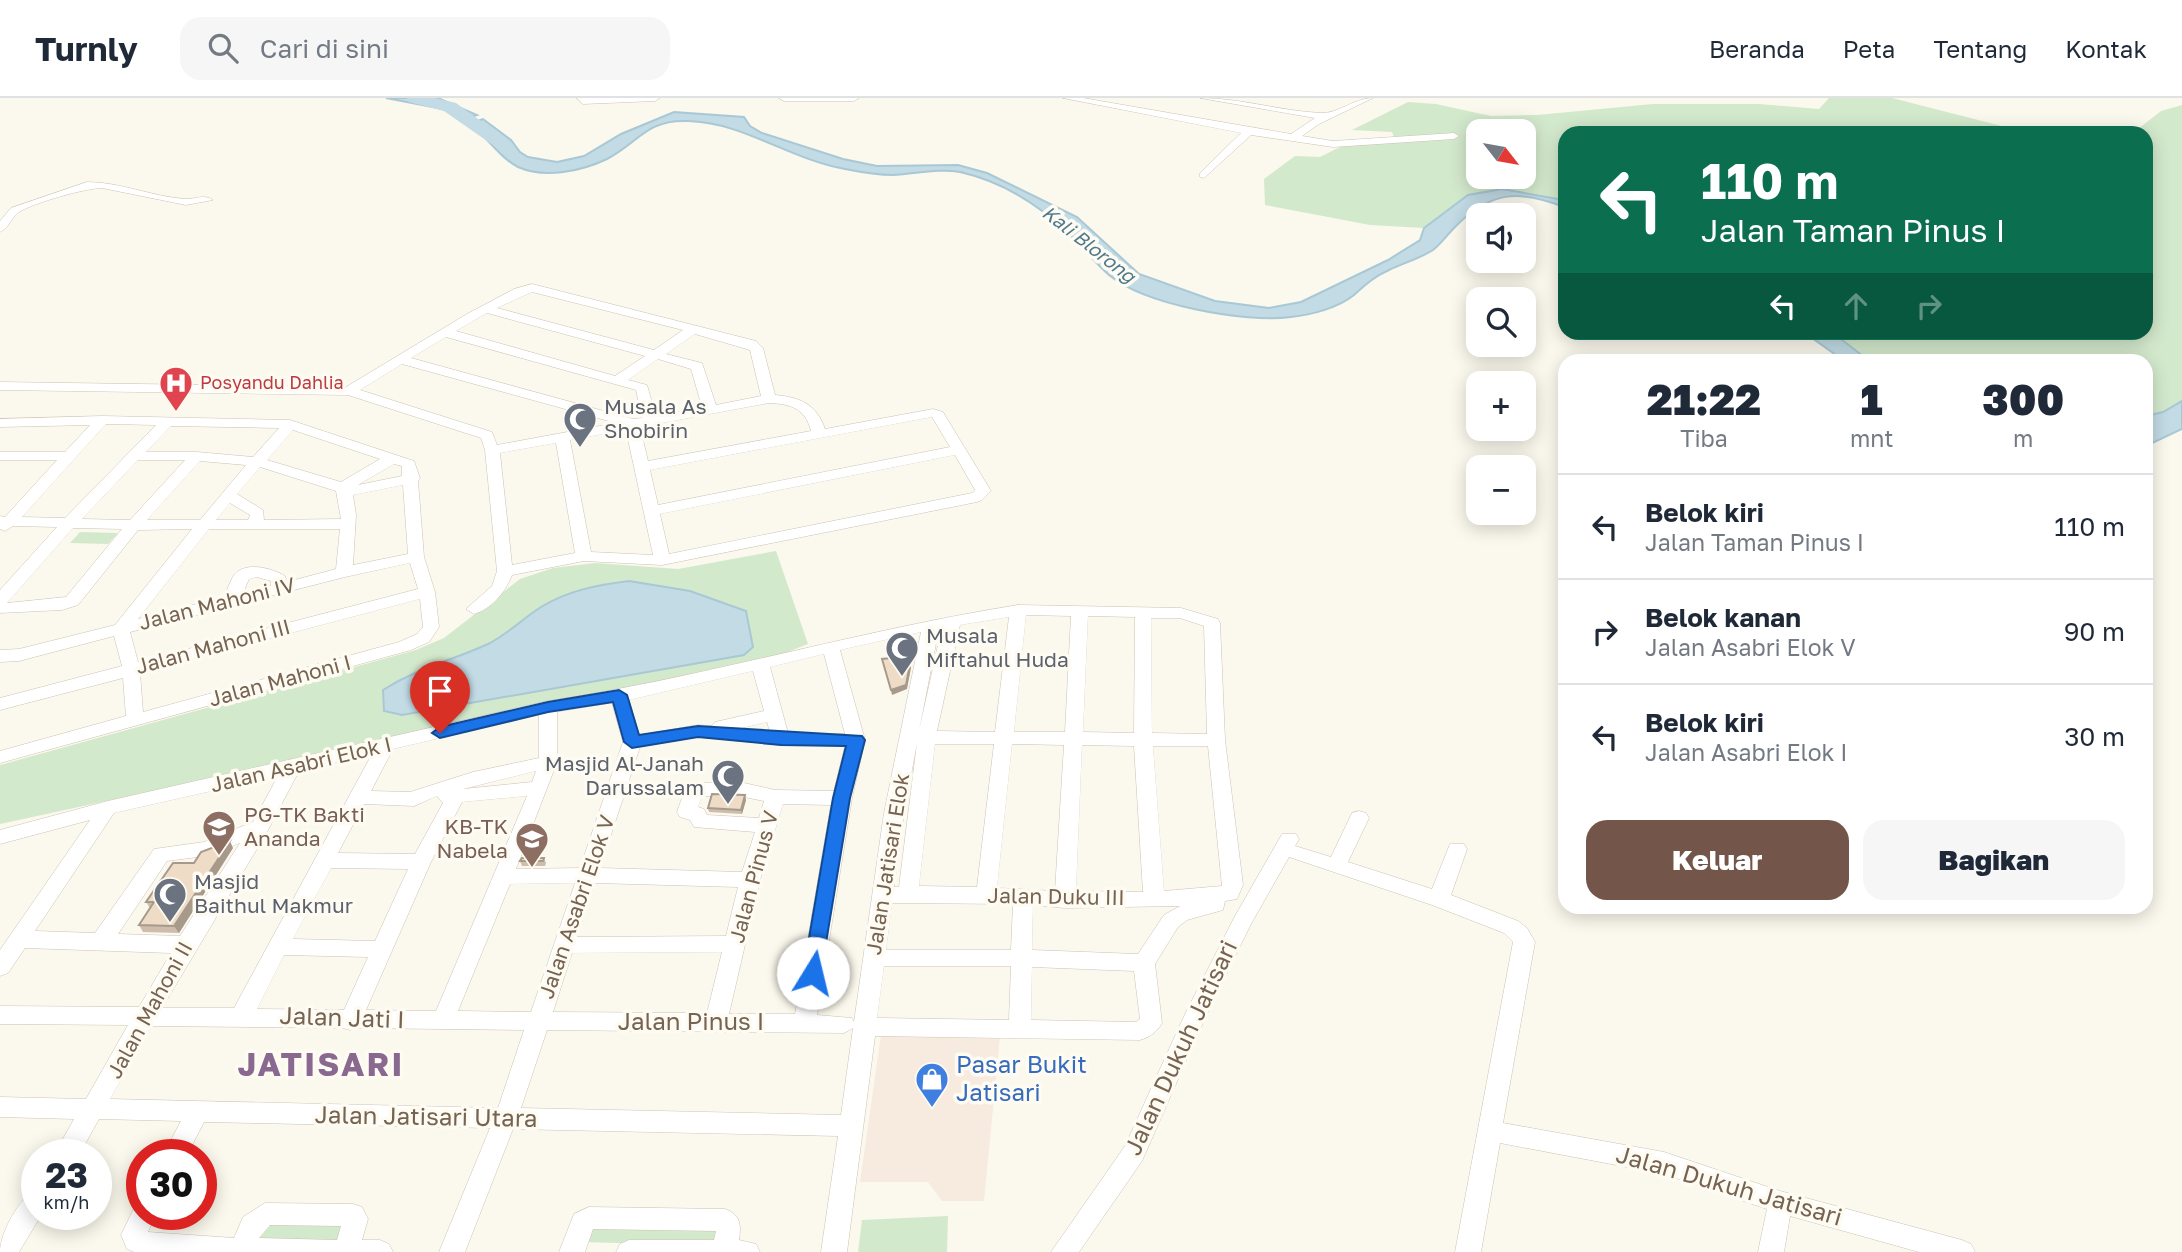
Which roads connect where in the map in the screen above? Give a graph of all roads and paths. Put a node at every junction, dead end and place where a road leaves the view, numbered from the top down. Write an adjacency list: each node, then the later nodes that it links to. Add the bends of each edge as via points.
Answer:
1 (582, 98): 2 (street)
2 (655, 98)
3 (784, 98): 4 (street)
4 (854, 98)
5 (1068, 98): 9 (street)
6 (1205, 98): 8 (street)
7 (1368, 98): 8 (street)
8 (1325, 117): 11 (street)
9 (1249, 131): 11 (street); 12 (street)
10 (1454, 136): 11 (street, via 1333,144)
11 (1293, 138)
12 (1203, 175)
13 (207, 200): 14 (street, via 186,202 87,185 15,210)
14 (0, 229)
15 (487, 309): 16 (street, via 532,288); 17 (street); 18 (street)
16 (695, 328): 18 (street); 23 (street, via 756,348)
17 (448, 333): 19 (street); 20 (street)
18 (657, 355): 20 (street); 24 (street, via 697,366)
19 (403, 360): 22 (street); 29 (street)
20 (619, 380): 27 (street, via 644,390)
21 (0, 386): 22 (street)
22 (349, 391): 33 (street, via 487,435)
23 (769, 399): 24 (street); 31 (street, via 792,401 808,409)
24 (710, 410): 27 (street)
25 (102, 420): 26 (street); 28 (street); 36 (street)
26 (167, 422): 30 (street); 37 (street)
27 (650, 422): 29 (street)
28 (0, 423)
29 (632, 423): 32 (street); 42 (street)
30 (290, 424): 39 (street); 40 (street)
31 (819, 434): 34 (street, via 933,413); 42 (street)
32 (562, 437): 33 (street); 53 (street)
33 (492, 450): 56 (street)
34 (959, 450): 46 (street); 55 (street, via 982,489 977,497)
35 (6, 456): 36 (street); 41 (street)
36 (68, 456): 47 (street)
37 (137, 456): 38 (street); 48 (street)
38 (197, 456): 40 (street); 52 (street)
39 (393, 458): 43 (street, via 410,464); 44 (street)
40 (257, 460): 44 (street); 45 (street)
41 (0, 467)
42 (640, 467): 46 (street)
43 (413, 478): 44 (street); 54 (street)
44 (344, 490): 51 (street)
45 (228, 495): 49 (street); 50 (street, via 258,513)
46 (653, 511): 55 (street)
47 (3, 524): 48 (street)
48 (68, 524): 52 (street); 59 (street)
49 (205, 524): 50 (street); 52 (street); 67 (street)
50 (255, 524): 51 (street)
51 (348, 524): 57 (street)
52 (134, 525): 60 (street, via 72,601)
53 (584, 556): 55 (street); 56 (street)
54 (416, 557): 57 (street, Jalan Mahoni IV); 58 (street)
55 (662, 560)
56 (505, 571): 61 (street, via 499,588)
57 (344, 572): 67 (street, Jalan Mahoni IV)
58 (427, 592): 71 (street, Jalan Mahoni III); 76 (street, Jalan Mahoni I, via 431,627 424,638)
59 (0, 600)
60 (0, 608)
61 (474, 609)
62 (1018, 610): 63 (street); 65 (street); 82 (street)
63 (1080, 610): 64 (street); 80 (street)
64 (1143, 612): 83 (street, via 1181,613 1212,623); 84 (street)
65 (952, 622): 66 (street); 78 (street, Jalan Jatisari Elok)
66 (931, 624): 68 (street, Jalan Asabri Elok I); 78 (street, Jalan Jatisari Elok)
67 (121, 629): 69 (street, Jalan Mahoni IV); 71 (street)
68 (831, 649): 70 (street, Jalan Asabri Elok I); 81 (street)
69 (0, 658)
70 (760, 664): 72 (street, Jalan Asabri Elok I); 75 (street)
71 (131, 669): 73 (street, Jalan Mahoni III); 76 (street)
72 (619, 695): 74 (street, Jalan Asabri Elok I); 85 (street)
73 (0, 704)
74 (548, 707): 86 (street, Jalan Asabri Elok I); 88 (street)
75 (773, 715): 77 (street); 79 (street)
76 (135, 721): 87 (street, Jalan Mahoni I)
77 (698, 731): 79 (street); 85 (street)
78 (918, 737): 82 (street); 111 (street, Jalan Jatisari Elok); 112 (street, Jalan Jatisari Elok)
79 (781, 739): 81 (street)
80 (1073, 739): 82 (street); 84 (street); 117 (street)
81 (856, 740): 96 (street)
82 (1002, 740): 113 (street)
83 (1216, 740): 84 (street); 110 (street, via 1233,885)
84 (1143, 741): 115 (street)
85 (632, 742): 107 (street, Jalan Asabri Elok V)
86 (386, 745): 89 (street, Jalan Asabri Elok I); 94 (street)
87 (0, 757)
88 (548, 762): 90 (street); 97 (street, via 422,793)
89 (292, 767): 98 (street, Jalan Asabri Elok I); 101 (street, Jalan Mahoni II)
90 (540, 788): 93 (street); 108 (street)
91 (674, 788): 92 (street)
92 (695, 789): 95 (street, via 744,790); 100 (street, via 687,812 697,814 701,822)
93 (456, 796): 97 (street); 105 (street)
94 (360, 797): 97 (street); 104 (street)
95 (775, 797): 96 (street, Jalan Pinus V); 100 (street, Jalan Pinus V)
96 (842, 798): 136 (street)
97 (415, 799)
98 (108, 808): 102 (street, Jalan Asabri Elok I); 118 (street)
99 (1359, 818): 106 (street)
100 (765, 825): 109 (street, Jalan Pinus V)
101 (260, 827): 119 (street, via 206,849 162,853); 121 (street, Jalan Mahoni II)
102 (2, 838)
103 (1457, 849): 116 (street)
104 (323, 860): 105 (street); 123 (street)
105 (421, 862): 124 (street)
106 (1336, 866): 116 (street); 159 (street, Jalan Dukuh Jatisari, via 1292,846 1242,922 1134,1153)
107 (587, 875): 108 (street); 109 (street); 122 (street, Jalan Asabri Elok V)
108 (502, 877): 132 (street)
109 (750, 880): 120 (street, Jalan Pinus V)
110 (1230, 893): 115 (street, Jalan Duku III, via 1194,899); 127 (street, via 1213,905 1171,921)
111 (908, 894): 112 (street, Jalan Duku III); 113 (street, Jalan Duku III)
112 (882, 895): 125 (street, Jalan Jatisari Elok)
113 (986, 896): 114 (street, Jalan Duku III)
114 (1023, 898): 117 (street, Jalan Duku III); 126 (street)
115 (1154, 898): 117 (street, Jalan Duku III)
116 (1439, 899): 144 (street, via 1511,926 1524,942)
117 (1065, 900)
118 (18, 939): 119 (street); 128 (street)
119 (101, 942): 121 (street)
120 (736, 944): 122 (street); 135 (street, Jalan Pinus V)
121 (186, 945): 131 (street, Jalan Mahoni II)
122 (567, 945): 134 (street, Jalan Asabri Elok V)
123 (277, 947): 124 (street); 130 (street)
124 (381, 949): 133 (street)
125 (874, 958): 126 (street); 137 (street, Jalan Jatisari Elok)
126 (1023, 958): 127 (street); 138 (street)
127 (1144, 963): 138 (street, Jalan Pinus I, via 1148,1027 1140,1031)
128 (0, 967)
129 (0, 1015): 131 (street)
130 (242, 1015): 131 (street, Jalan Jati I); 133 (street, Jalan Jati I)
131 (147, 1017): 140 (street, Jalan Mahoni II)
132 (443, 1020): 133 (street, Jalan Jati I); 134 (street, Jalan Jati I)
133 (350, 1021)
134 (537, 1021): 135 (street, Jalan Pinus I); 142 (street, Jalan Asabri Elok V)
135 (716, 1021): 136 (street, Jalan Pinus I)
136 (805, 1023): 137 (street, Jalan Pinus I)
137 (854, 1026): 138 (street, Jalan Pinus I); 143 (street, Jalan Jatisari Elok)
138 (1020, 1028)
139 (0, 1107): 140 (street, Jalan Jatisari Utara)
140 (95, 1110): 141 (street, Jalan Jatisari Utara); 145 (street, Jalan Mahoni II)
141 (197, 1113): 142 (street, Jalan Jatisari Utara); 146 (street)
142 (506, 1118): 143 (street, Jalan Jatisari Utara); 155 (street, Jalan Asabri Elok V)
143 (853, 1126): 158 (street, Jalan Jatisari Elok)
144 (1490, 1131): 147 (street, Jalan Dukuh Jatisari, via 1664,1164); 160 (street)
145 (76, 1139)
146 (183, 1139)
147 (1780, 1202): 161 (street); 162 (street, Jalan Dukuh Jatisari)
148 (10, 1227): 152 (street)
149 (136, 1230): 150 (street, via 136,1241)
150 (242, 1250): 153 (street); 153 (street, via 253,1225 265,1213 353,1214 356,1219)
151 (736, 1251): 156 (street, via 725,1220 589,1218 583,1222); 157 (street)
152 (5, 1252)
153 (345, 1252): 154 (street)
154 (380, 1252)
155 (452, 1252)
156 (572, 1252)
157 (629, 1252)
158 (834, 1252)
159 (1064, 1252)
160 (1468, 1252)
161 (1771, 1252)
162 (1962, 1252)

